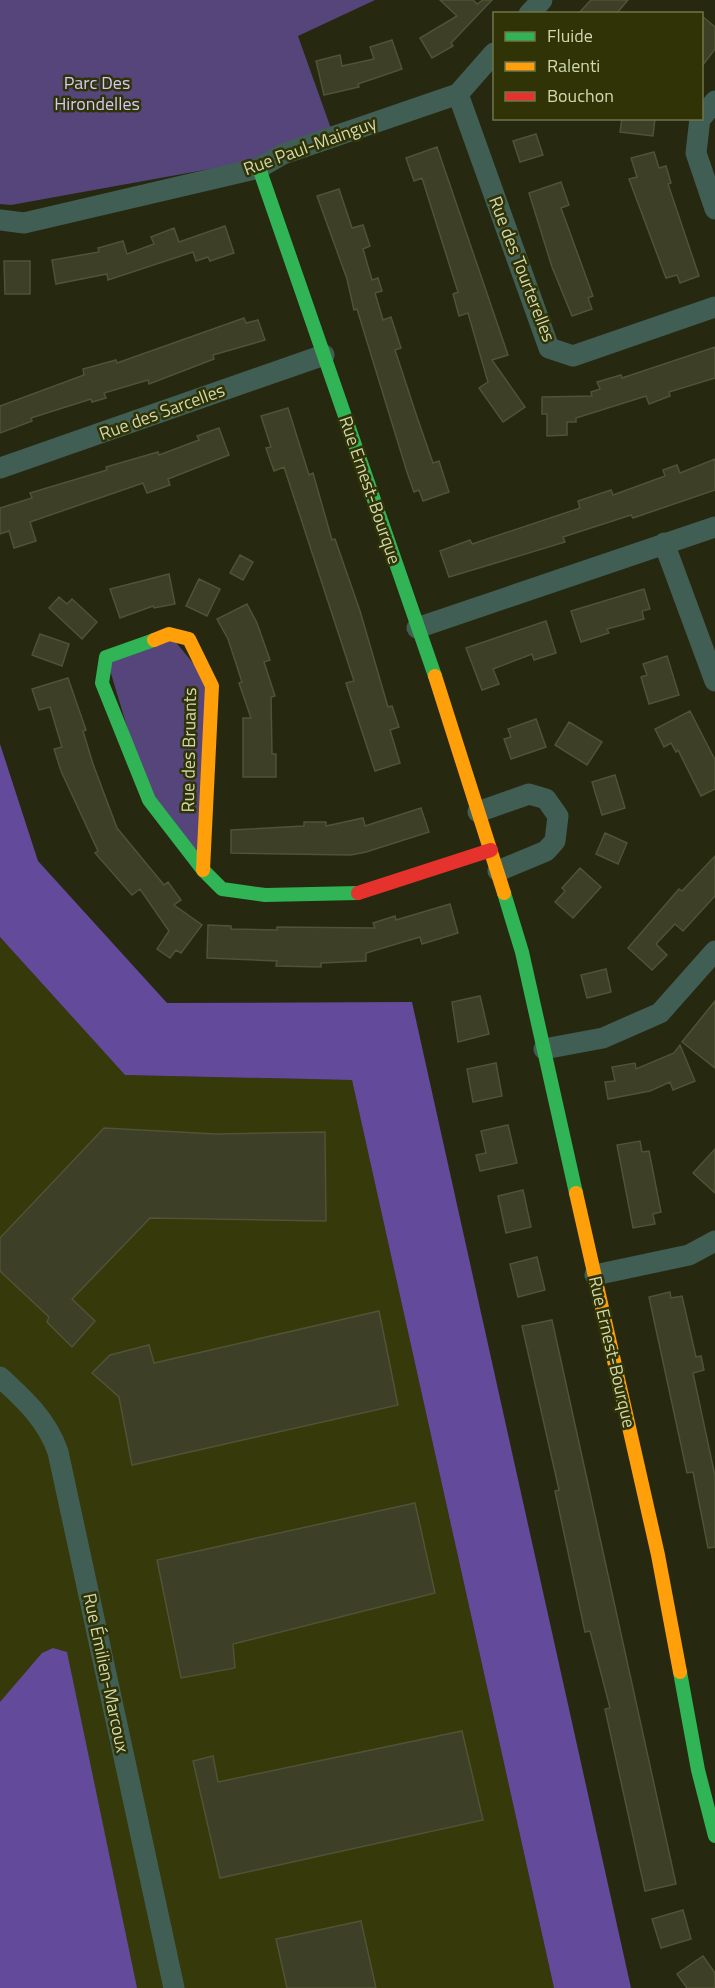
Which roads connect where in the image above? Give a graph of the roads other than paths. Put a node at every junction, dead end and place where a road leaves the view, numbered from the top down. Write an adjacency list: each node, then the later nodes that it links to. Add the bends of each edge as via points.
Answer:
1 (542, 0): 2 (street)
2 (532, 12)
3 (493, 55): 4 (street, Rue Paul-Mainguy)
4 (458, 94): 8 (street, Rue Paul-Mainguy, via 283,154); 11 (street, Rue des Tourterelles, via 549,348 573,356)
5 (715, 101): 6 (street)
6 (703, 116)
7 (701, 120): 9 (street, via 696,153)
8 (259, 168): 10 (street, Rue Paul-Mainguy, via 24,223); 12 (street, Rue Ernest-Bourque)
9 (715, 209)
10 (0, 220)
11 (715, 307)
12 (324, 355): 13 (street, Rue des Sarcelles); 16 (street, Rue Ernest-Bourque)
13 (0, 468)
14 (715, 527): 15 (street)
15 (664, 543): 16 (street); 17 (street)
16 (417, 628): 18 (street, Rue Ernest-Bourque)
17 (715, 681)
18 (478, 812): 19 (street, Rue Ernest-Bourque); 21 (street, via 529,794 546,799 558,816 555,841 546,851)
19 (491, 850): 20 (street, Rue des Bruants, via 356,894 265,895 222,889); 21 (street, Rue Ernest-Bourque)
20 (203, 870): 20 (street, Rue des Bruants, via 149,800 102,683 106,657 169,634 189,639 212,686)
21 (498, 871): 23 (street, Rue Ernest-Bourque)
22 (715, 951): 23 (street, via 660,1013 603,1038)
23 (544, 1049): 25 (street, Rue Ernest-Bourque)
24 (715, 1241): 25 (street, via 689,1255)
25 (595, 1275): 27 (street, Rue Ernest-Bourque, via 658,1555 698,1770)
26 (0, 1377): 28 (street, Rue Émilien-Marcoux, via 41,1417 58,1452)
27 (715, 1836)
28 (174, 1988)

